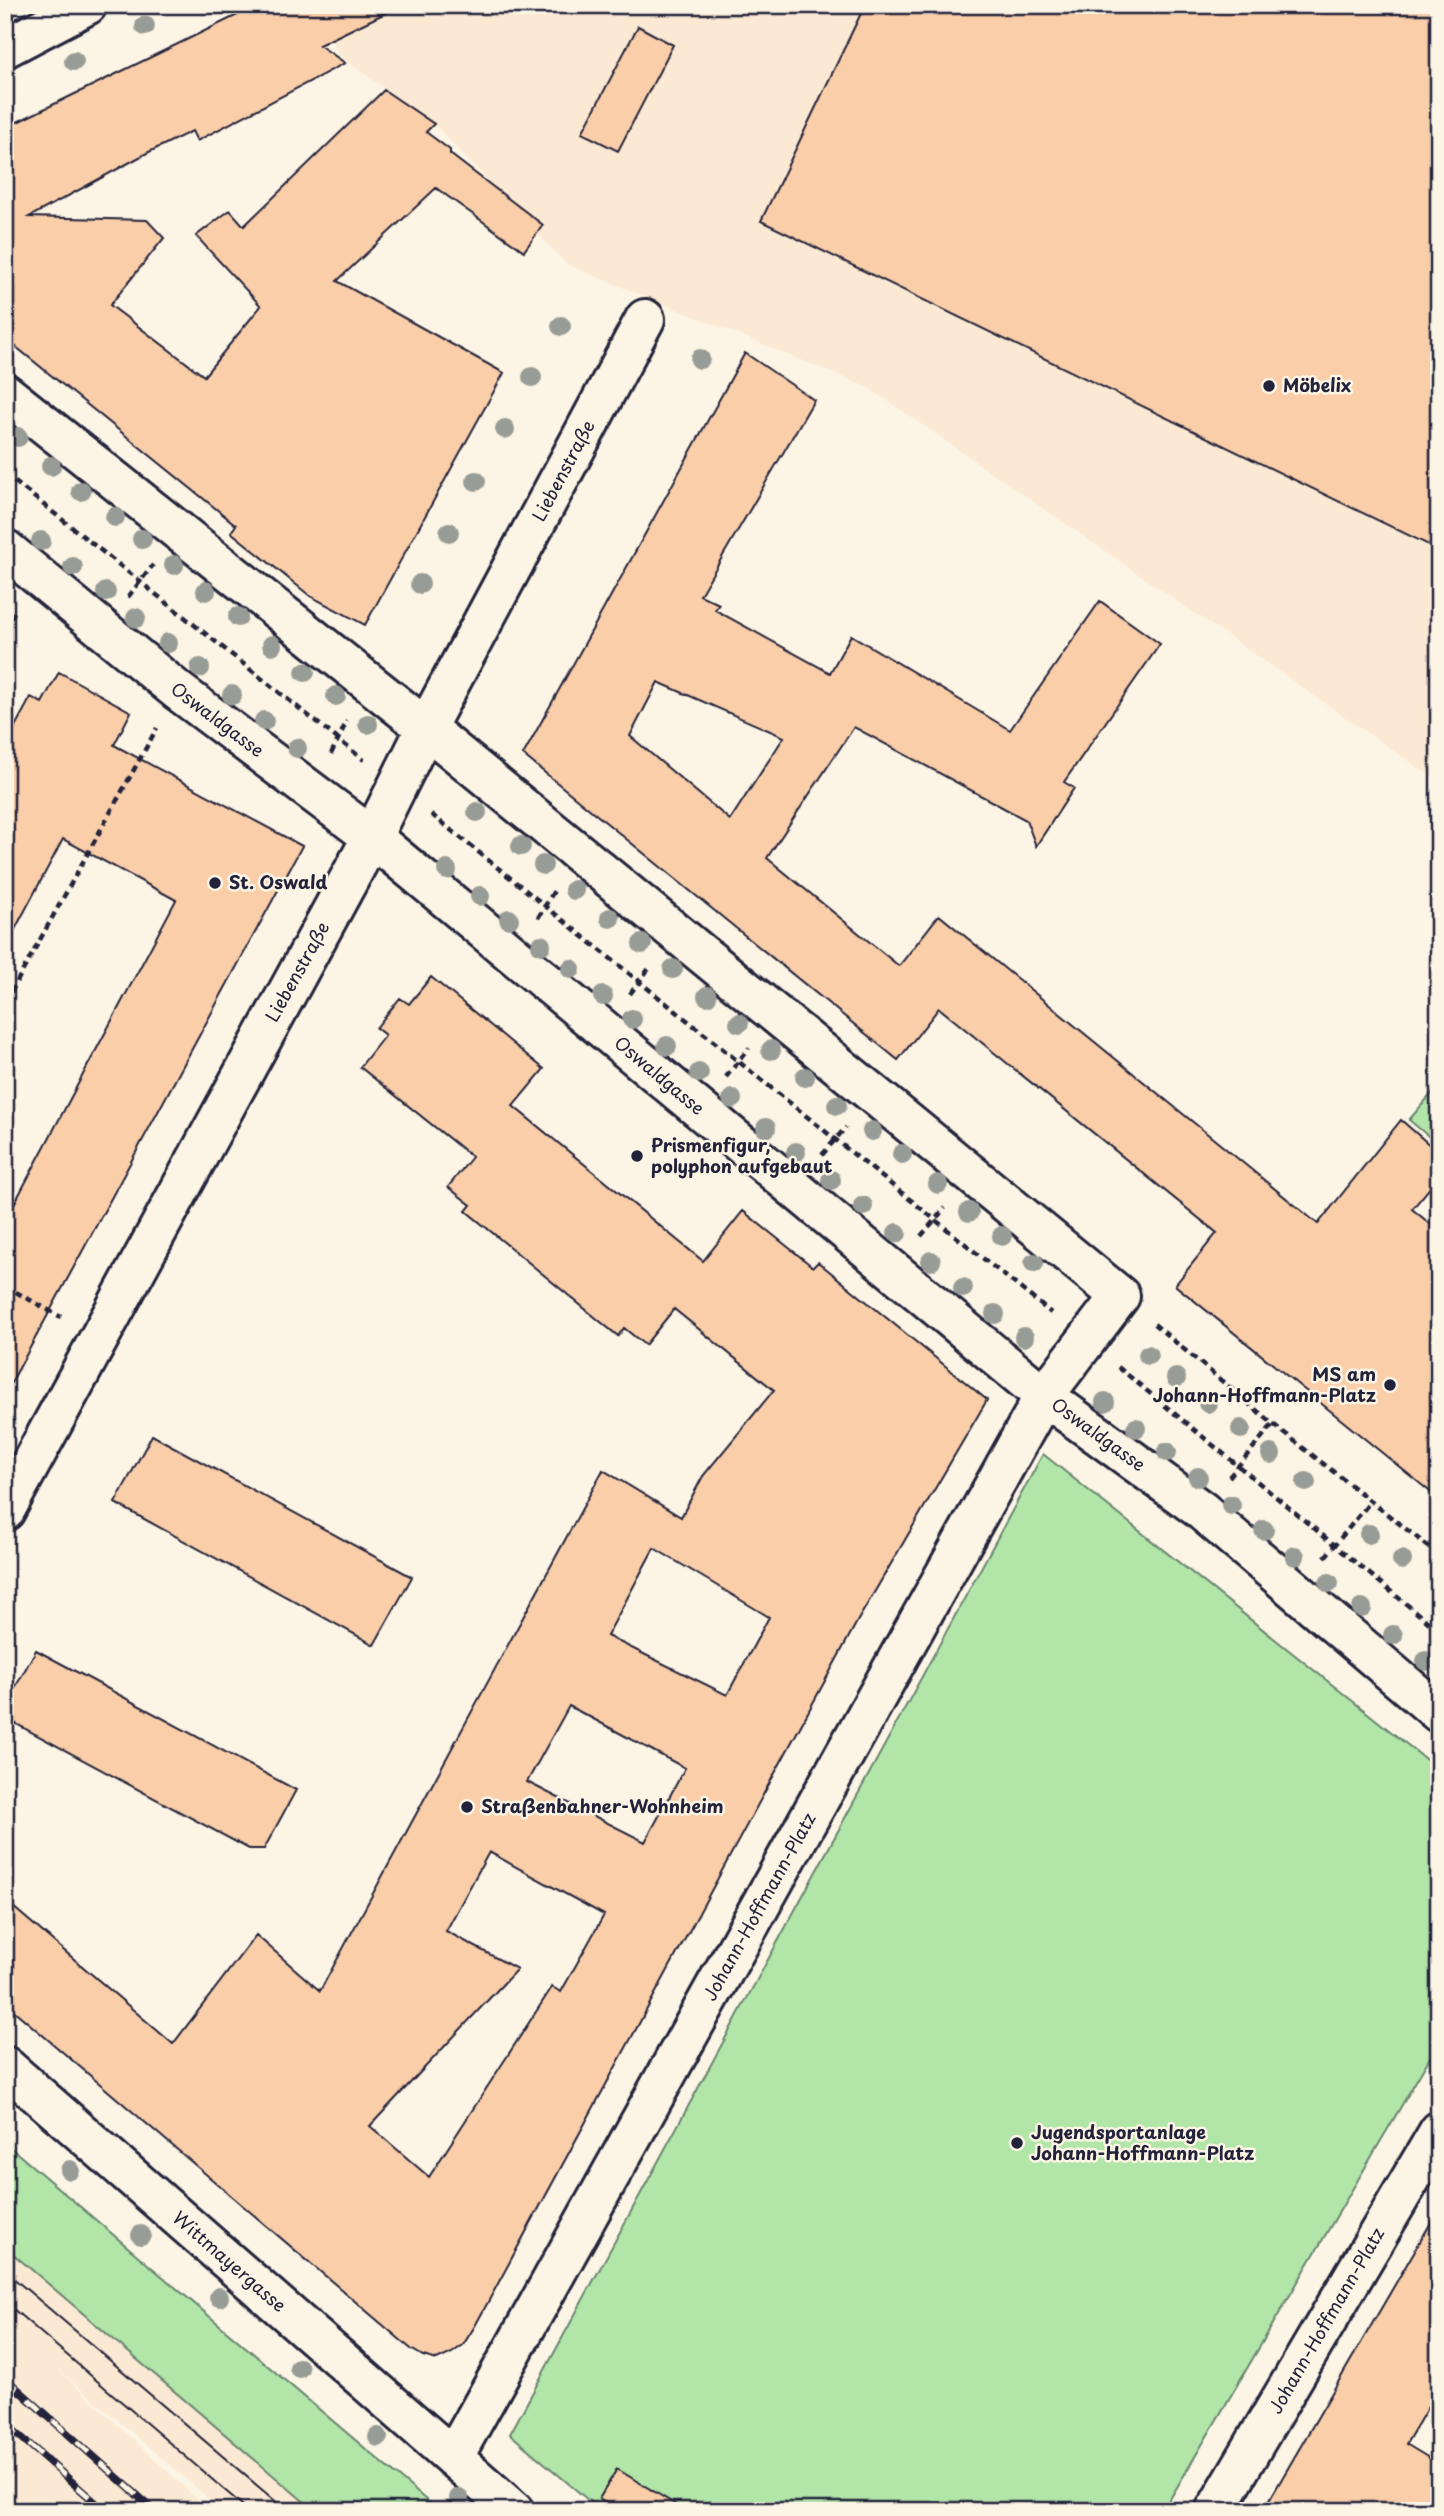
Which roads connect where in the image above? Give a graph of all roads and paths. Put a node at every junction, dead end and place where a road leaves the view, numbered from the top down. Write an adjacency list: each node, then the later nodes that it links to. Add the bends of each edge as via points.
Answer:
1 (87, 5): 2 (street)
2 (5, 48)
3 (645, 319): 12 (street, Liebenstraße)
4 (5, 393): 6 (street)
5 (5, 474): 8 (path)
6 (180, 532): 8 (path); 10 (street)
7 (5, 550): 9 (street, Oswaldgasse)
8 (140, 582): 9 (path); 13 (path)
9 (102, 629): 11 (street, Oswaldgasse)
10 (366, 681): 12 (street); 13 (path)
11 (178, 691): 15 (street, Oswaldgasse); 22 (path)
12 (425, 728): 14 (street, Liebenstraße); 17 (street)
13 (338, 739): 14 (path); 15 (path)
14 (397, 786): 16 (street, Liebenstraße); 18 (path)
15 (313, 793): 16 (street, Oswaldgasse)
16 (372, 837): 20 (street, Oswaldgasse); 35 (street, Liebenstraße)
17 (576, 852): 18 (path); 19 (street)
18 (545, 905): 20 (path); 21 (path)
19 (676, 933): 21 (path); 23 (street)
20 (516, 957): 24 (street, Oswaldgasse)
21 (640, 981): 24 (path); 25 (path)
22 (5, 1003)
23 (776, 1015): 25 (path); 26 (street)
24 (603, 1030): 27 (street, Oswaldgasse)
25 (738, 1061): 27 (path); 28 (path)
26 (874, 1094): 28 (path); 29 (street)
27 (700, 1110): 30 (street, Oswaldgasse)
28 (835, 1139): 30 (path); 31 (path)
29 (972, 1175): 31 (path); 34 (street)
30 (794, 1188): 32 (street, Oswaldgasse)
31 (935, 1219): 32 (path); 36 (path)
32 (893, 1270): 37 (street, Oswaldgasse)
33 (5, 1286): 35 (path)
34 (1119, 1296): 36 (street, Johann-Hoffmann-Platz); 38 (path)
35 (98, 1338): 41 (street, Liebenstraße)
36 (1085, 1340): 37 (street, Johann-Hoffmann-Platz); 39 (path)
37 (1044, 1396): 42 (street, Oswaldgasse); 50 (street, Johann-Hoffmann-Platz)
38 (1273, 1424): 39 (path); 40 (path)
39 (1238, 1465): 42 (path); 43 (path)
40 (1371, 1501): 43 (path); 44 (path)
41 (5, 1510)
42 (1201, 1510): 45 (street, Oswaldgasse)
43 (1335, 1545): 45 (path); 46 (path)
44 (1439, 1555)
45 (1296, 1592): 47 (street, Oswaldgasse)
46 (1439, 1631)
47 (1439, 1713)
48 (5, 2066): 50 (street, Wittmayergasse)
49 (1439, 2131): 52 (street, Johann-Hoffmann-Platz)
50 (453, 2458): 51 (street)
51 (514, 2511)
52 (1215, 2511)

